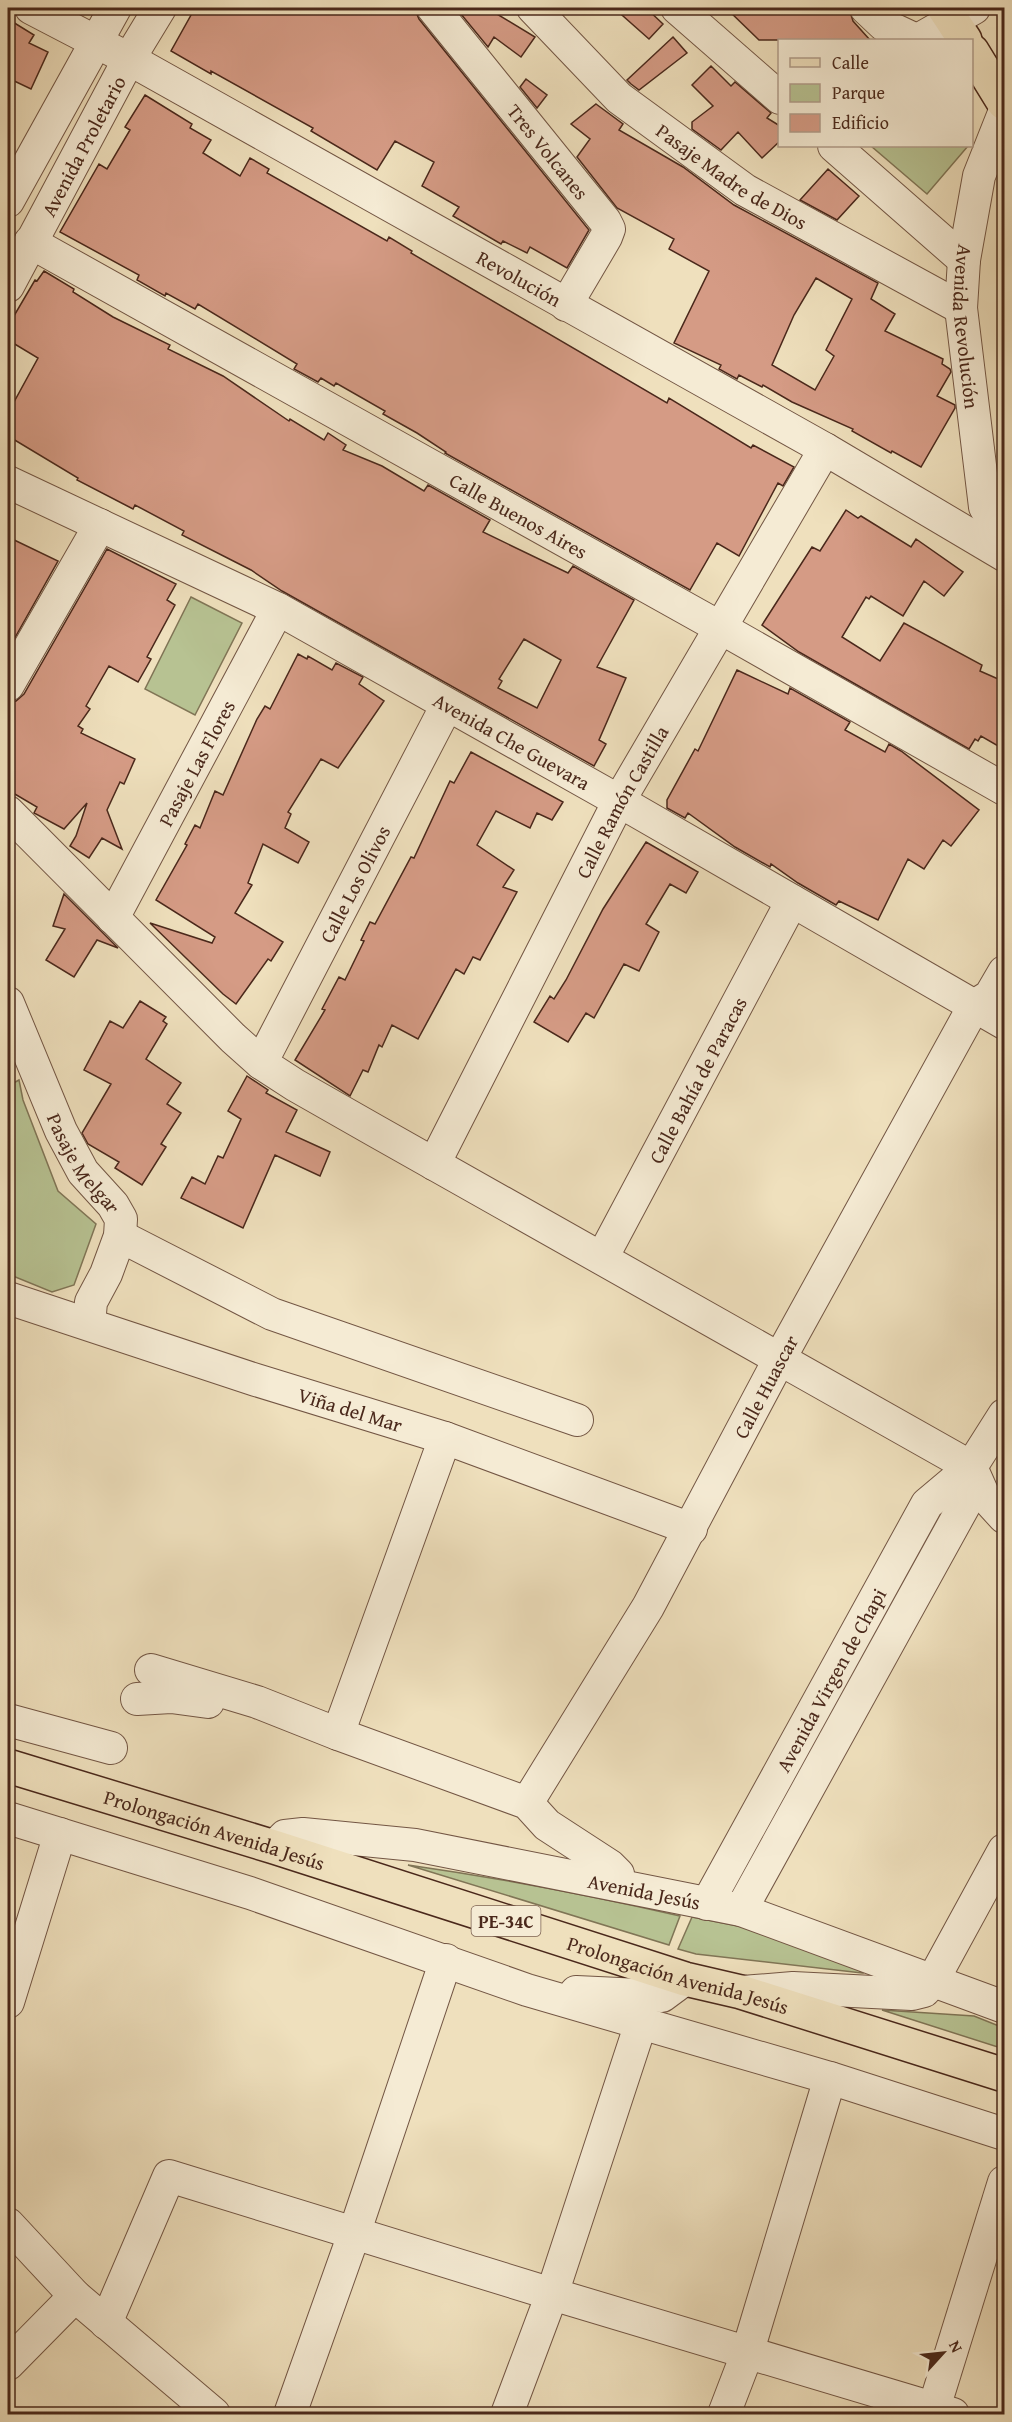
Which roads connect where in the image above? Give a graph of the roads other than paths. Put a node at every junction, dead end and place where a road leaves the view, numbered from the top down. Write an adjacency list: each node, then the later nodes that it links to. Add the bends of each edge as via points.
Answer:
1 (31, 8): 11 (street, Revolución)
2 (115, 8): 11 (street, Avenida Proletario)
3 (160, 8): 13 (street, Avenida Proletario)
4 (433, 8): 22 (street, Tres Volcanes, via 605,221 609,230 606,237)
5 (533, 8): 23 (street, Pasaje Madre de Dios, via 619,98 745,190)
6 (677, 8): 14 (street)
7 (866, 8): 9 (street, via 884,25)
8 (959, 19): 10 (street)
9 (915, 39)
10 (919, 39)
11 (94, 42): 13 (street, Revolución); 18 (street, Avenida Proletario)
12 (973, 53): 15 (main road)
13 (129, 59): 19 (street, Avenida Proletario); 22 (street, Revolución)
14 (778, 96)
15 (1005, 103)
16 (1005, 114): 20 (street, Avenida Revolución, via 980,176)
17 (835, 147): 20 (street)
18 (8, 201)
19 (30, 242): 21 (street, Avenida Proletario); 30 (street, Calle Buenos Aires)
20 (964, 260): 23 (street, Avenida Revolución)
21 (8, 286)
22 (566, 305): 24 (street, Revolución)
23 (961, 308): 27 (street, Avenida Revolución, via 985,507)
24 (825, 449): 28 (street, Revolución); 30 (street, Calle Ramón Castilla)
25 (8, 482): 26 (street, Avenida Che Guevara)
26 (100, 525): 29 (street, Avenida Che Guevara); 31 (street)
27 (1005, 541)
28 (1005, 555)
29 (278, 609): 32 (street, Avenida Che Guevara); 37 (street, Pasaje Las Flores)
30 (721, 628): 33 (street, Calle Buenos Aires); 34 (street, Calle Ramón Castilla)
31 (8, 685)
32 (447, 705): 34 (street, Avenida Che Guevara); 42 (street, Calle Los Olivos)
33 (1005, 789)
34 (619, 801): 36 (street, Avenida Che Guevara); 43 (street, Calle Ramón Castilla)
35 (8, 812): 37 (street)
36 (792, 901): 40 (street, Avenida Che Guevara); 45 (street, Calle Bahía de Paracas)
37 (113, 918): 42 (street)
38 (1005, 972): 40 (street, Calle Huascar, via 990,996)
39 (8, 1003): 44 (street, Pasaje Melgar, via 61,1131 83,1172 113,1205 121,1220)
40 (974, 1006): 41 (street, Avenida Che Guevara); 48 (street, Calle Huascar)
41 (1005, 1023)
42 (261, 1063): 43 (street)
43 (434, 1164): 45 (street)
44 (120, 1236): 47 (street, Pasaje Melgar, via 91,1302); 50 (street, via 272,1314)
45 (602, 1258): 48 (street)
46 (8, 1298): 47 (street, Viña del Mar)
47 (89, 1324): 51 (street, Viña del Mar)
48 (780, 1358): 52 (street); 54 (street, Calle Huascar)
49 (1005, 1415): 52 (street, Avenida Virgen de Chapi)
50 (577, 1420)
51 (446, 1438): 54 (street, Viña del Mar); 59 (street)
52 (971, 1467): 53 (street, via 983,1494); 68 (street, Avenida Virgen de Chapi, via 927,1504); 69 (street, Avenida Virgen de Chapi, via 965,1504)
53 (1005, 1517)
54 (691, 1529): 62 (street, Calle Huascar, via 648,1607)
55 (151, 1670): 57 (street)
56 (137, 1699): 57 (street)
57 (257, 1702): 59 (street)
58 (8, 1720): 60 (street)
59 (338, 1734): 62 (street)
60 (111, 1748)
61 (8, 1766): 65 (main road, Prolongación Avenida Jesús / PE-34C)
62 (526, 1803): 67 (street, via 547,1825 610,1866 618,1874)
63 (8, 1818): 64 (street)
64 (60, 1834): 70 (street); 75 (street)
65 (274, 1847): 67 (street, Avenida Jesús, via 285,1836 303,1834 415,1845); 71 (main road, Prolongación Avenida Jesús / PE-34C)
66 (1005, 1850): 72 (street)
67 (618, 1885): 68 (street, Avenida Jesús)
68 (707, 1904): 69 (street, Avenida Jesús)
69 (741, 1910): 72 (street, Avenida Jesús)
70 (446, 1960): 73 (street); 83 (street)
71 (685, 1979): 73 (street, via 662,1996); 74 (main road, Prolongación Avenida Jesús / PE-34C)
72 (933, 1980): 74 (street, via 924,1991 912,1994 793,1988); 76 (street, Avenida Jesús)
73 (527, 1990): 77 (street)
74 (741, 1992): 78 (main road, Prolongación Avenida Jesús / PE-34C)
75 (8, 2002)
76 (1005, 2007)
77 (641, 2023): 79 (street); 84 (street)
78 (1005, 2074)
79 (830, 2078): 80 (street); 87 (street)
80 (1005, 2134)
81 (1005, 2182): 89 (street)
82 (8, 2224): 85 (street)
83 (354, 2234): 84 (street); 86 (street, via 169,2176); 91 (street)
84 (552, 2294): 87 (street); 92 (street)
85 (75, 2296): 86 (street); 88 (street)
86 (106, 2323): 90 (street)
87 (747, 2354): 89 (street); 93 (street)
88 (8, 2364)
89 (943, 2411)
90 (214, 2415)
91 (290, 2415)
92 (507, 2415)
93 (724, 2415)

